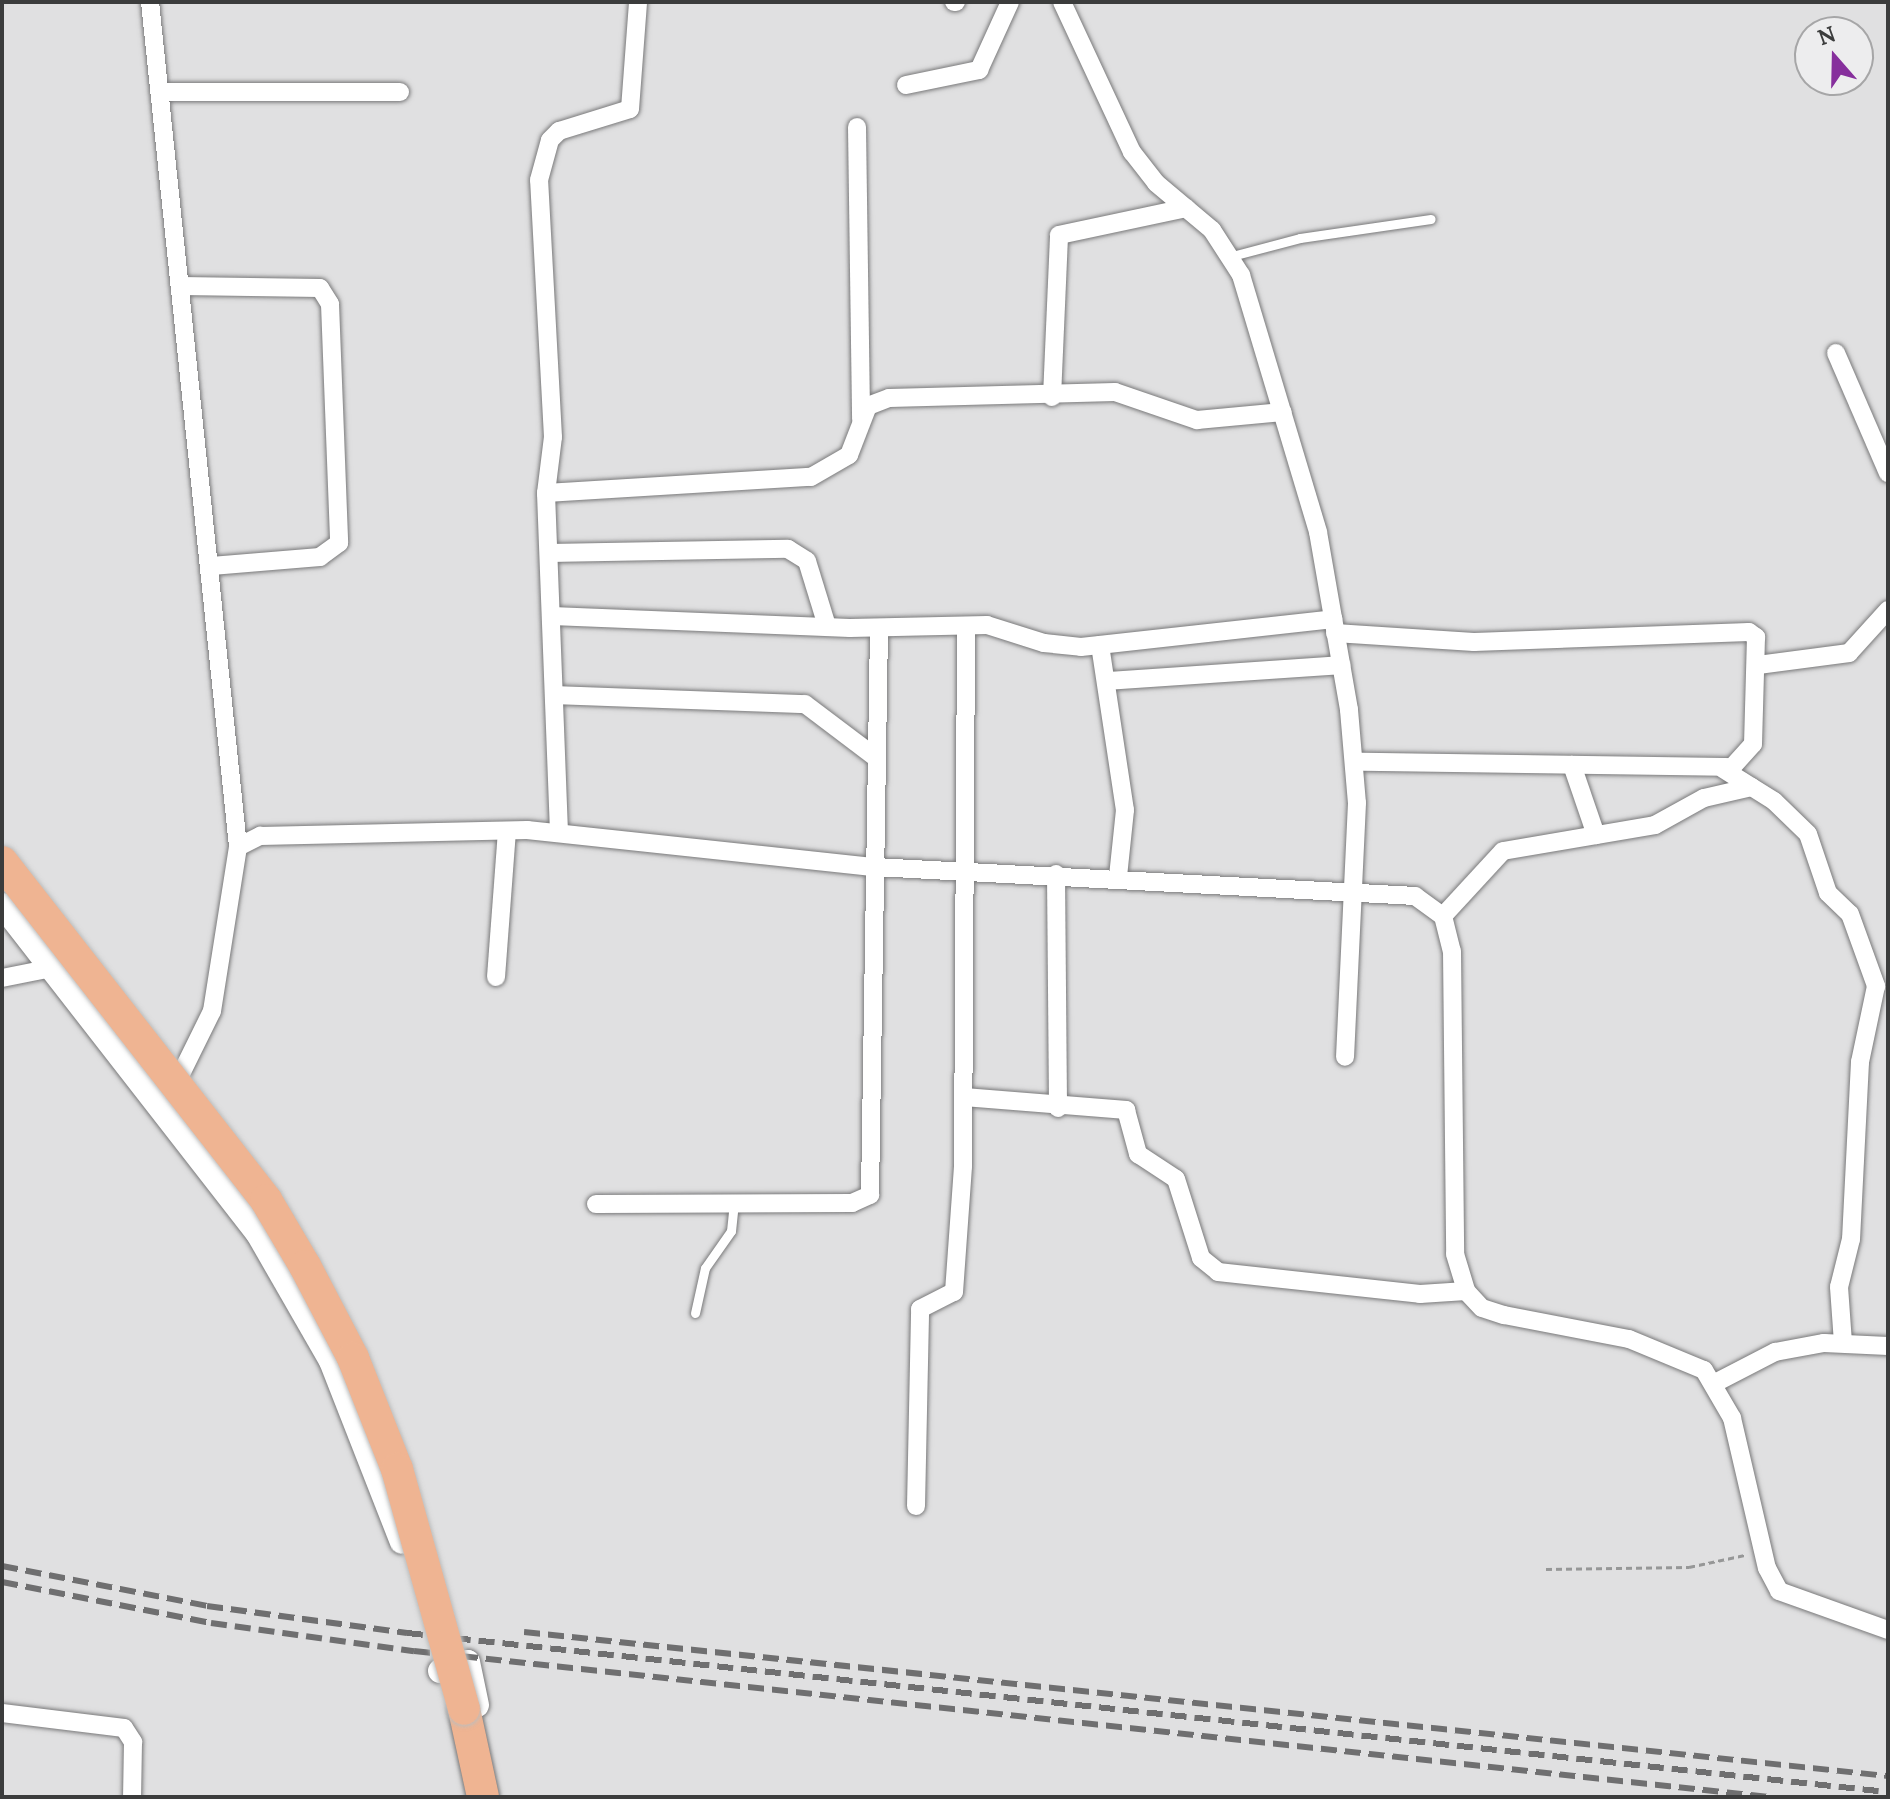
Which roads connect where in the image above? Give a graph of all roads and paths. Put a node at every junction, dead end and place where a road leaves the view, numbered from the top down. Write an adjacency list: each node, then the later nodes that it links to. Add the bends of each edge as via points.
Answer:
1 (150, 2): 6 (street)
2 (638, 2): 18 (street, via 630,109 559,131 550,140 539,180 553,437)
3 (1010, 2): 5 (street, via 979,70)
4 (1062, 2): 9 (street, via 1132,152)
5 (906, 85)
6 (160, 92): 7 (street); 12 (street)
7 (400, 92)
8 (857, 127): 16 (street)
9 (1186, 208): 11 (street); 14 (street, via 1059,235)
10 (1431, 219): 11 (lane, via 1300,238)
11 (1232, 256): 15 (street)
12 (181, 286): 20 (street); 20 (street, via 320,288 330,304 339,543 320,557)
13 (1836, 353): 17 (street)
14 (1052, 397): 15 (street, via 1129,393 1197,420); 16 (street, via 878,400)
15 (1283, 412): 25 (street, via 1318,532)
16 (861, 422): 18 (street, via 849,455 828,471 793,481)
17 (1888, 473)
18 (546, 493): 19 (street)
19 (549, 553): 22 (street); 23 (street, via 788,549 807,561)
20 (211, 566): 40 (street)
21 (1888, 610): 29 (street, via 1849,653)
22 (552, 616): 23 (street); 31 (street)
23 (827, 626): 26 (street)
24 (966, 626): 26 (street); 27 (street, via 1062,646); 44 (street)
25 (1334, 626): 27 (street); 28 (street); 29 (street, via 1474,642 1752,632)
26 (879, 628): 32 (street)
27 (1100, 645): 30 (street)
28 (1341, 665): 30 (street); 33 (street)
29 (1758, 665): 35 (street, via 1753,744 1744,759)
30 (1107, 681): 46 (street, via 1125,810)
31 (555, 695): 32 (street, via 805,704); 38 (street)
32 (875, 757): 43 (street)
33 (1354, 762): 34 (street); 47 (street)
34 (1572, 765): 35 (street); 39 (street)
35 (1723, 769): 36 (street)
36 (1752, 787): 39 (street, via 1704,798 1665,822); 61 (street, via 1808,834 1828,893 1850,914 1876,986 1860,1062 1851,1239 1839,1287)
37 (507, 831): 38 (street); 40 (street, via 280,835); 51 (street)
38 (559, 832): 43 (street)
39 (1596, 835): 49 (street, via 1503,851)
40 (238, 847): 54 (street, via 212,1011)
41 (2, 852): 54 (street)
42 (2, 862): 73 (highway, bridge, via 266,1200 353,1358 397,1469)
43 (875, 867): 44 (street); 57 (street, via 870,1195 852,1203)
44 (965, 870): 45 (street); 55 (street)
45 (1056, 874): 46 (street); 56 (street)
46 (1118, 877): 47 (street)
47 (1354, 891): 49 (street, via 1415,896); 53 (street)
48 (2, 905): 50 (street)
49 (1443, 916): 59 (street, via 1452,951 1455,1254)
50 (52, 968): 52 (street); 67 (street, via 230,1195 331,1361 379,1474)
51 (496, 977)
52 (2, 978)
53 (1345, 1057)
54 (179, 1078): 67 (street, via 273,1195 362,1354 408,1466 453,1625)
55 (964, 1097): 56 (street); 64 (street, via 954,1292 920,1309)
56 (1058, 1108): 59 (street, via 1128,1111 1138,1154 1178,1182 1197,1251 1210,1269 1420,1294)
57 (734, 1203): 58 (street); 60 (lane, via 731,1231 701,1276)
58 (596, 1204)
59 (1466, 1291): 63 (street, via 1482,1308 1504,1315 1665,1349)
60 (695, 1313)
61 (1843, 1343): 62 (street); 63 (street, via 1765,1355)
62 (1888, 1346)
63 (1715, 1383): 65 (street, via 1745,1460)
64 (916, 1506)
65 (1763, 1548): 66 (path, via 1689,1567); 68 (street, via 1779,1591)
66 (1546, 1569)
67 (431, 1629): 69 (street)
68 (1888, 1630)
69 (440, 1670): 72 (street); 74 (street, via 468,1662)
70 (2, 1713): 71 (street, via 124,1728 133,1742)
71 (132, 1797)
72 (472, 1797)
73 (483, 1797)
74 (497, 1797)

